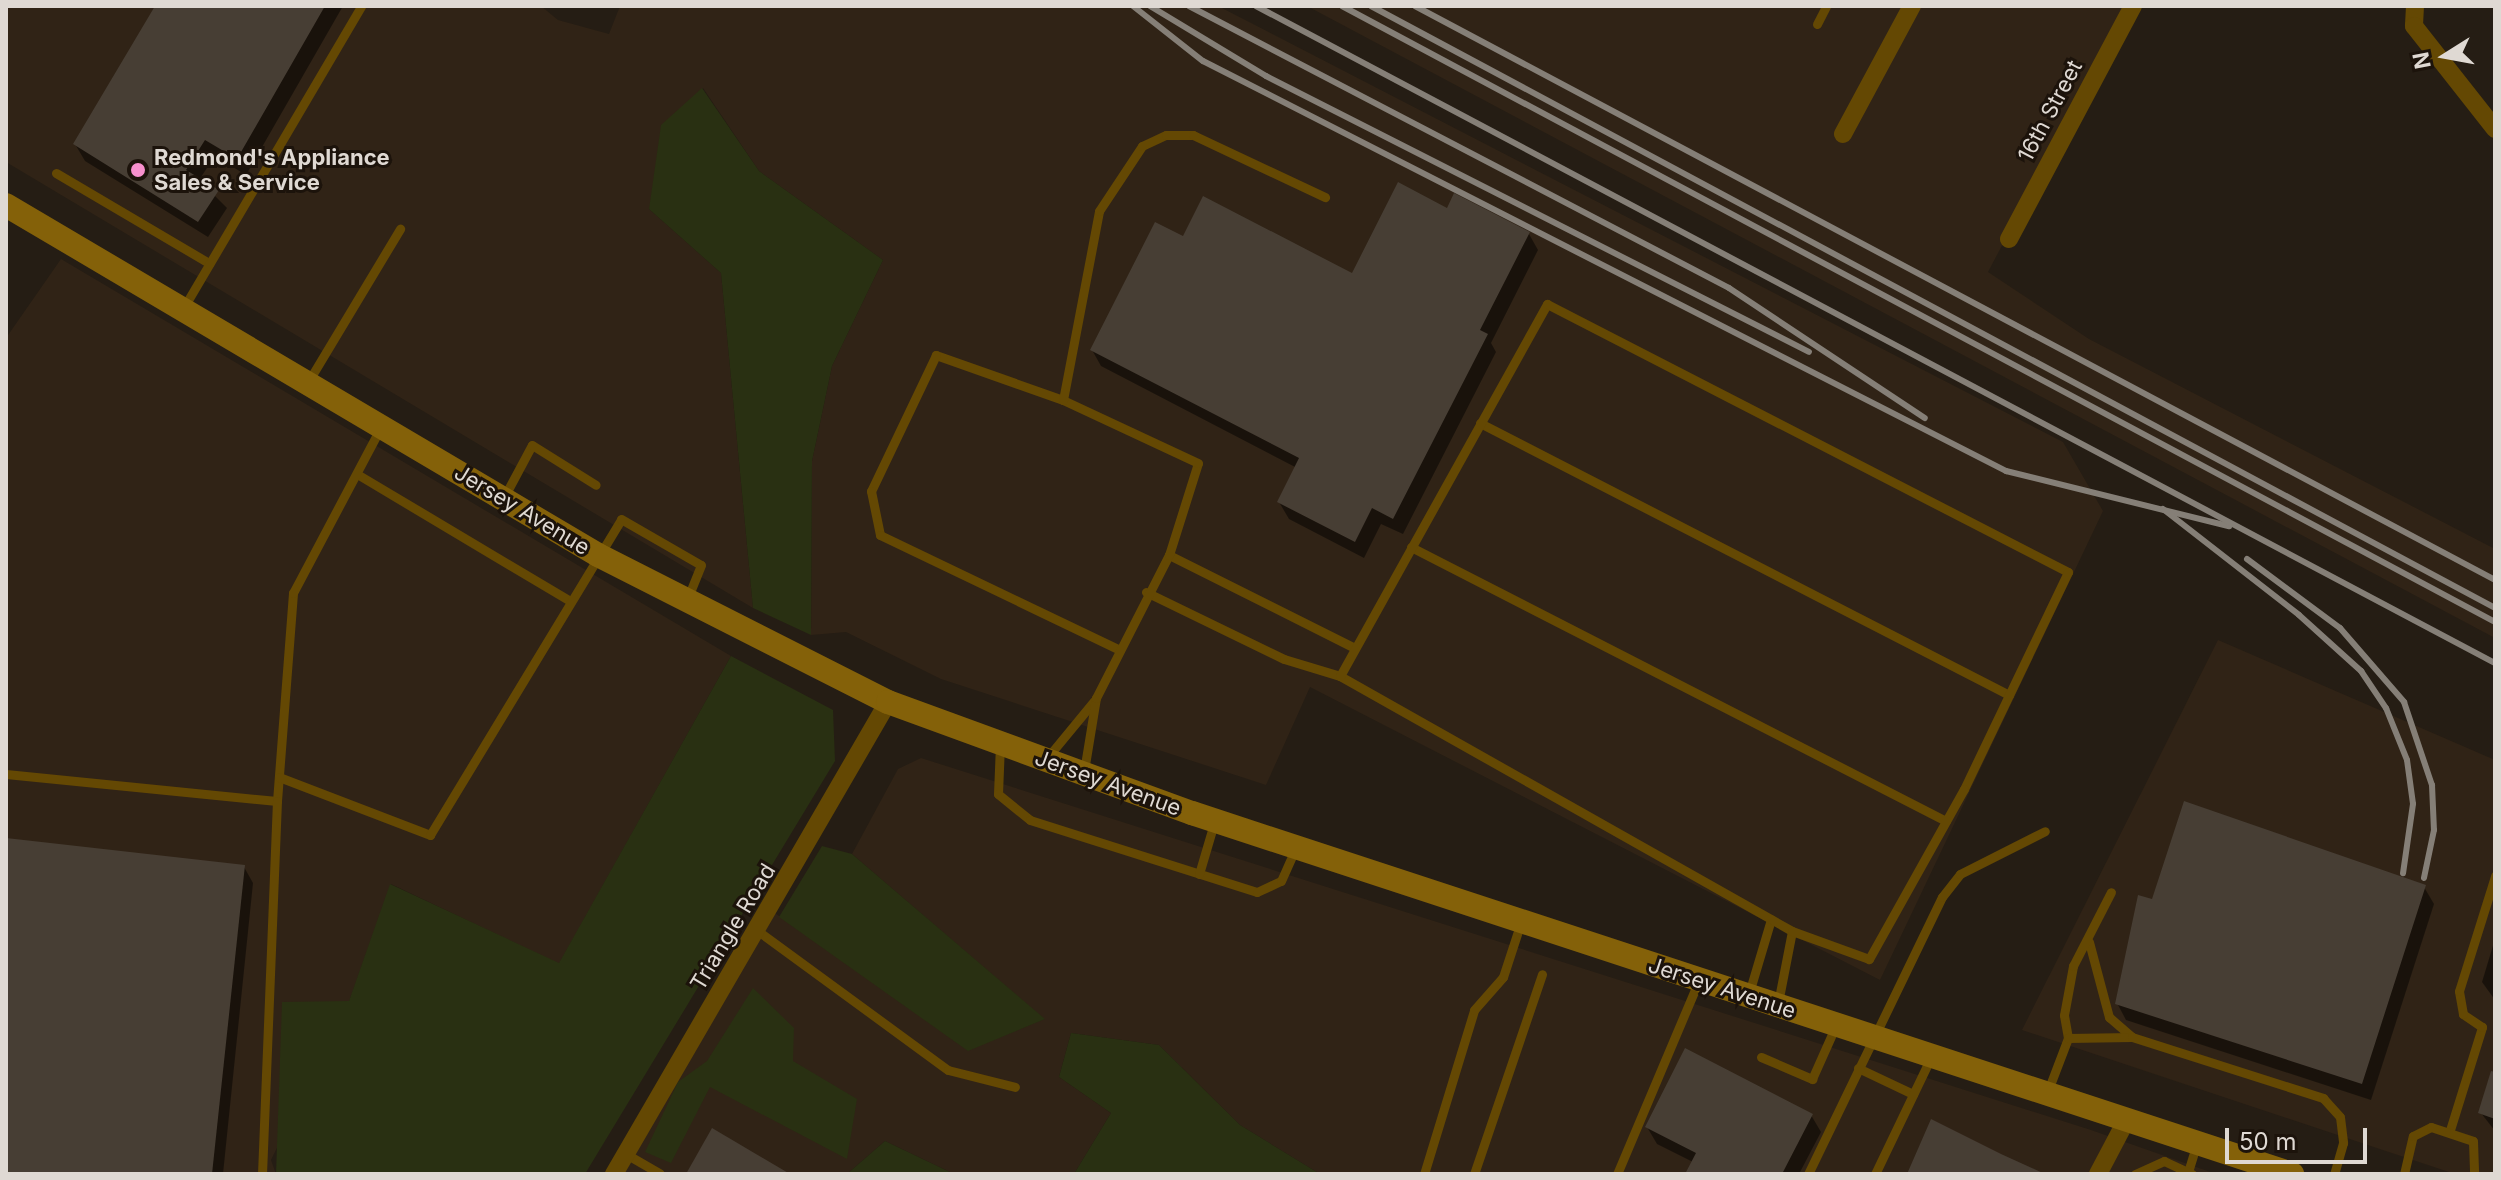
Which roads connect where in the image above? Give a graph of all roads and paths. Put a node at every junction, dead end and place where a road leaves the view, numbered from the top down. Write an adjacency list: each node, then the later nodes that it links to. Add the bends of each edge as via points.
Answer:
1 (361, 6): 14 (lane)
2 (1826, 6): 6 (lane)
3 (1912, 6): 8 (street)
4 (2133, 6): 13 (street, 16th Street)
5 (2415, 6): 7 (street, via 2414,26)
6 (1817, 24)
7 (2495, 129)
8 (1843, 134)
9 (56, 173): 14 (lane)
10 (1325, 197): 17 (lane, via 1193,135 1166,135 1142,146 1099,211)
11 (6, 205): 15 (street, Jersey Avenue)
12 (400, 229): 16 (lane)
13 (2009, 239)
14 (209, 263): 15 (lane)
15 (182, 310): 16 (street, Jersey Avenue)
16 (308, 382): 19 (street, Jersey Avenue)
17 (1063, 400): 25 (lane, via 1198,463); 30 (lane, via 936,355 871,491 880,535)
18 (1480, 423): 23 (lane); 32 (lane); 32 (lane, via 1547,304 2026,550 2068,572)
19 (382, 426): 20 (lane); 22 (street, Jersey Avenue)
20 (357, 474): 27 (lane); 39 (lane, via 293,593)
21 (596, 485): 22 (lane, via 532,445)
22 (503, 499): 24 (street, Jersey Avenue)
23 (1411, 547): 29 (lane); 42 (lane)
24 (598, 555): 27 (lane); 28 (street, Jersey Avenue); 28 (lane, via 621,519 701,565)
25 (1169, 555): 26 (lane); 29 (lane)
26 (1146, 592): 30 (lane); 31 (lane, via 1284,659)
27 (570, 601): 39 (lane, via 430,835)
28 (686, 602): 34 (street, Jersey Avenue)
29 (1355, 648): 31 (lane)
30 (1118, 649): 33 (lane)
31 (1340, 676): 48 (lane)
32 (2009, 695): 42 (lane)
33 (1096, 698): 36 (lane); 38 (lane)
34 (888, 702): 35 (street, Jersey Avenue); 50 (street, Triangle Road)
35 (1000, 744): 36 (street, Jersey Avenue); 45 (lane, via 996,782 1008,810)
36 (1045, 760): 38 (street, Jersey Avenue)
37 (6, 774): 40 (lane)
38 (1084, 774): 41 (street, Jersey Avenue)
39 (279, 777): 40 (lane)
40 (277, 801): 74 (lane)
41 (1215, 820): 44 (street, Jersey Avenue); 45 (lane)
42 (1946, 821): 51 (lane, via 1869,959)
43 (2045, 831): 58 (lane, via 1960,874 1925,923)
44 (1296, 847): 45 (lane, via 1273,889 1257,892); 49 (street, Jersey Avenue)
45 (1199, 874)
46 (2495, 876): 68 (lane, via 2459,991 2463,1014 2482,1027)
47 (2111, 892): 52 (lane)
48 (1771, 919): 51 (lane); 55 (lane)
49 (1521, 922): 54 (street, Jersey Avenue); 77 (lane, via 1503,977 1474,1010)
50 (758, 931): 64 (lane, via 948,1070); 70 (street, Triangle Road)
51 (1792, 931): 56 (lane)
52 (2088, 940): 59 (lane, via 2109,1017); 60 (lane, via 2073,966 2064,1015)
53 (1542, 974): 78 (lane)
54 (1699, 980): 55 (street, Jersey Avenue); 79 (lane)
55 (1748, 996): 56 (street, Jersey Avenue)
56 (1778, 1006): 57 (street, Jersey Avenue)
57 (1836, 1025): 58 (street, Jersey Avenue); 61 (lane, via 1812,1079)
58 (1872, 1037): 62 (street, Jersey Avenue); 63 (lane)
59 (2132, 1037): 60 (lane); 83 (lane, via 2323,1098 2340,1117 2343,1143)
60 (2068, 1038): 66 (lane)
61 (1761, 1057)
62 (1931, 1057): 65 (lane); 66 (street, Jersey Avenue)
63 (1858, 1068): 65 (lane); 80 (lane)
64 (1015, 1087)
65 (1913, 1094): 81 (lane)
66 (2046, 1095): 67 (street, Jersey Avenue)
67 (2126, 1121): 69 (street, Jersey Avenue); 71 (street)
68 (2450, 1130): 84 (lane, via 2420,1129); 85 (lane, via 2473,1141)
69 (2197, 1143): 72 (lane); 73 (street, Jersey Avenue)
70 (626, 1154): 75 (street, Triangle Road); 76 (lane)
71 (2103, 1173)
72 (2190, 1173): 82 (lane, via 2164,1161)
73 (2284, 1173)
74 (262, 1174)
75 (614, 1174)
76 (660, 1174)
77 (1424, 1174)
78 (1474, 1174)
79 (1617, 1174)
80 (1808, 1174)
81 (1875, 1174)
82 (2135, 1174)
83 (2334, 1174)
84 (2404, 1174)
85 (2474, 1174)

